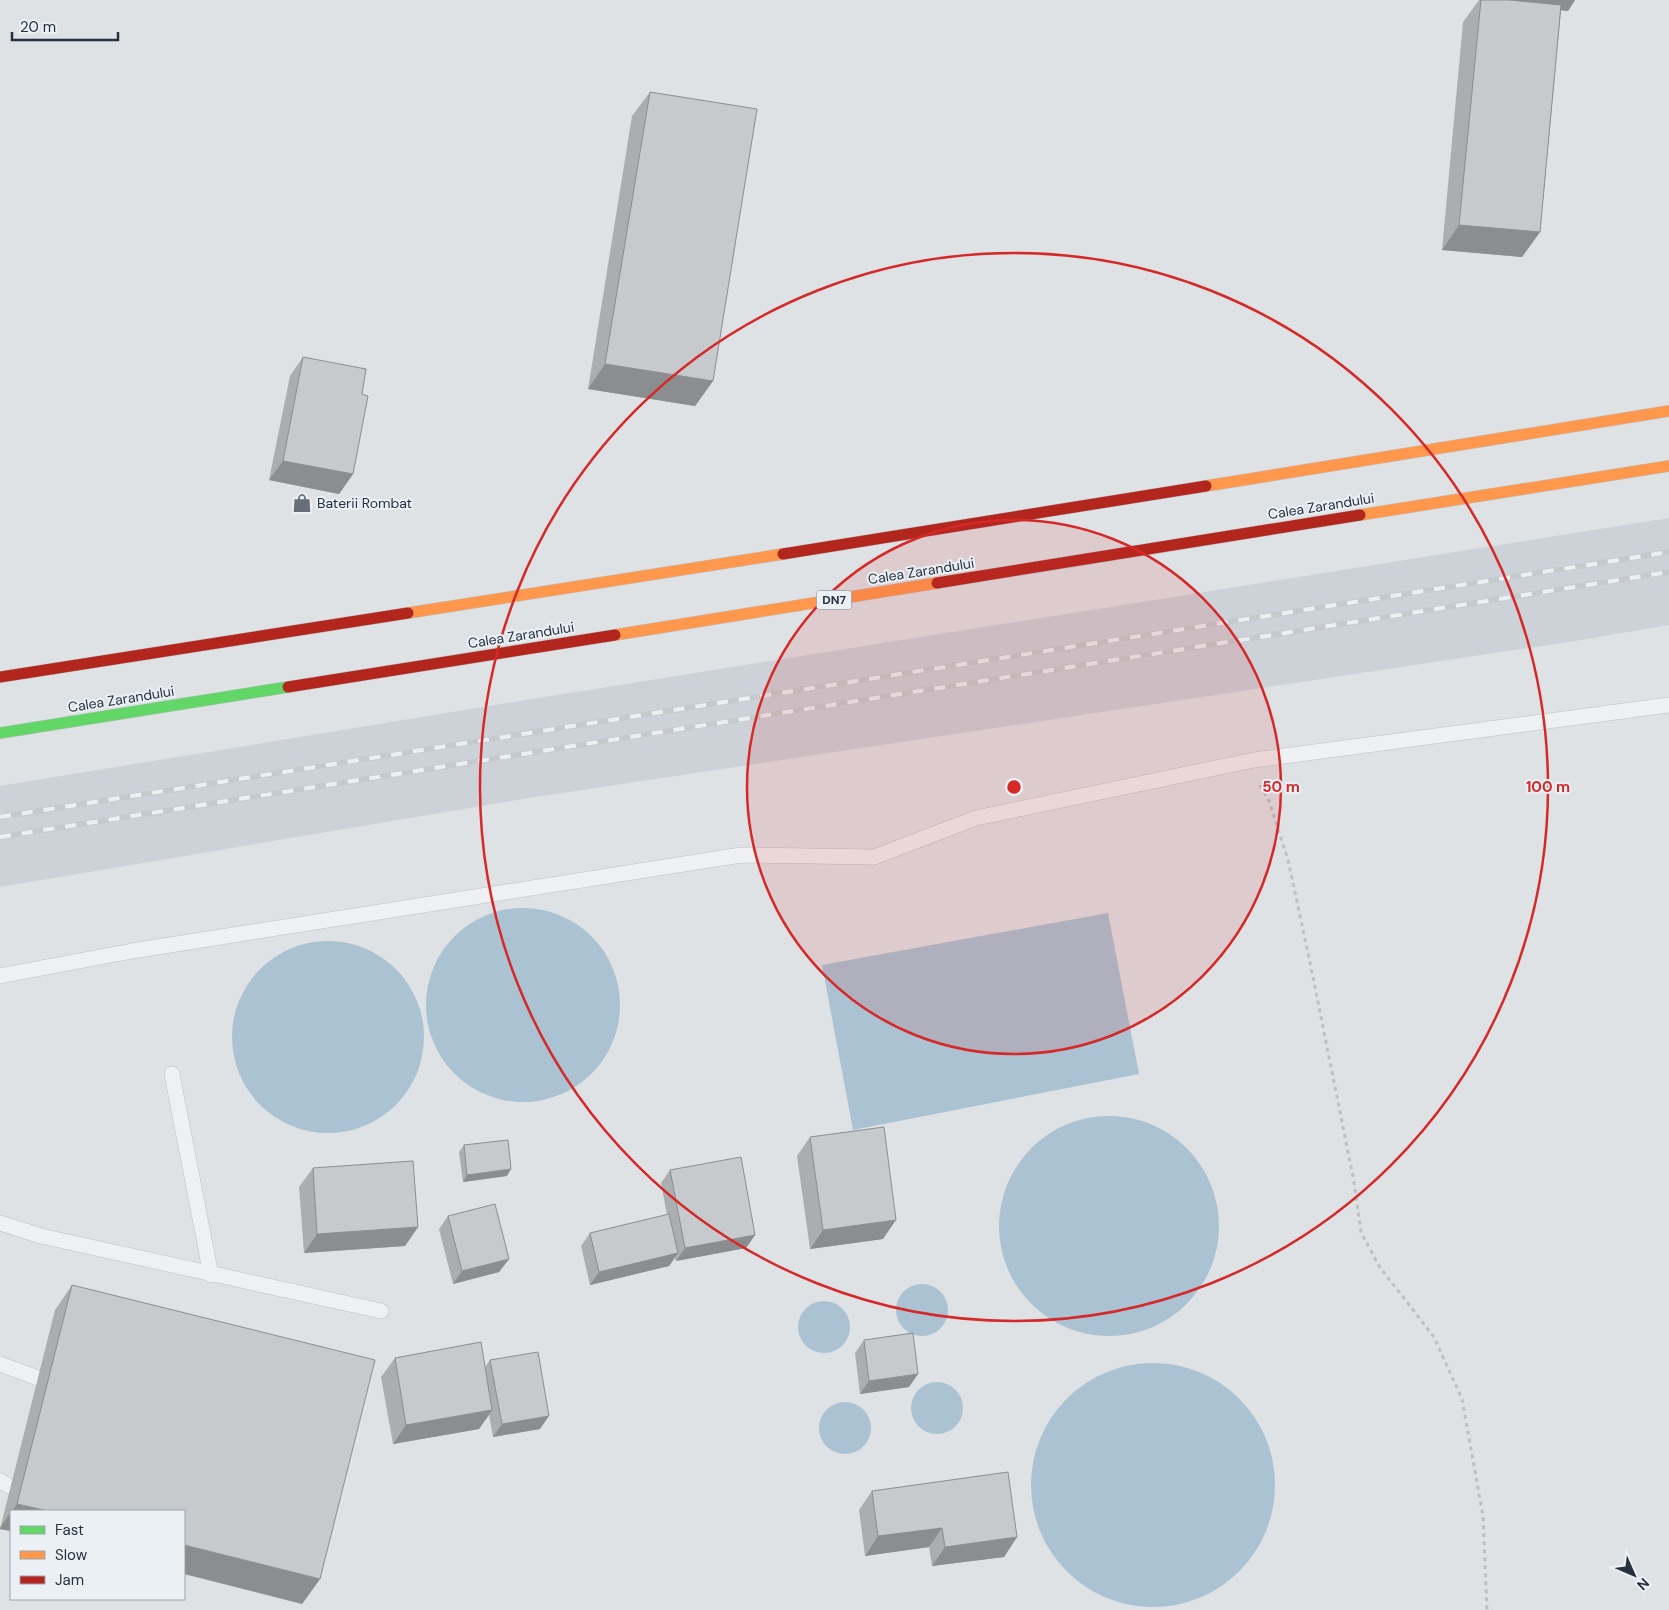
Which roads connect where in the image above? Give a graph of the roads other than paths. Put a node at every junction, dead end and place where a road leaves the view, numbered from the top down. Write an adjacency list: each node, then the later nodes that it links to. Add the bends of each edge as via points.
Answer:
1 (1669, 411): 3 (main road)
2 (1669, 466): 5 (main road, Calea Zarandului / DN7)
3 (0, 677)
4 (1669, 705): 6 (lane, via 1246,761 976,818 874,857 741,855 132,951)
5 (0, 733)
6 (0, 976)
7 (172, 1074): 9 (lane)
8 (0, 1223): 9 (lane, via 42,1236)
9 (211, 1275): 10 (lane)
10 (381, 1311)
11 (0, 1364): 12 (lane)
12 (38, 1378)

